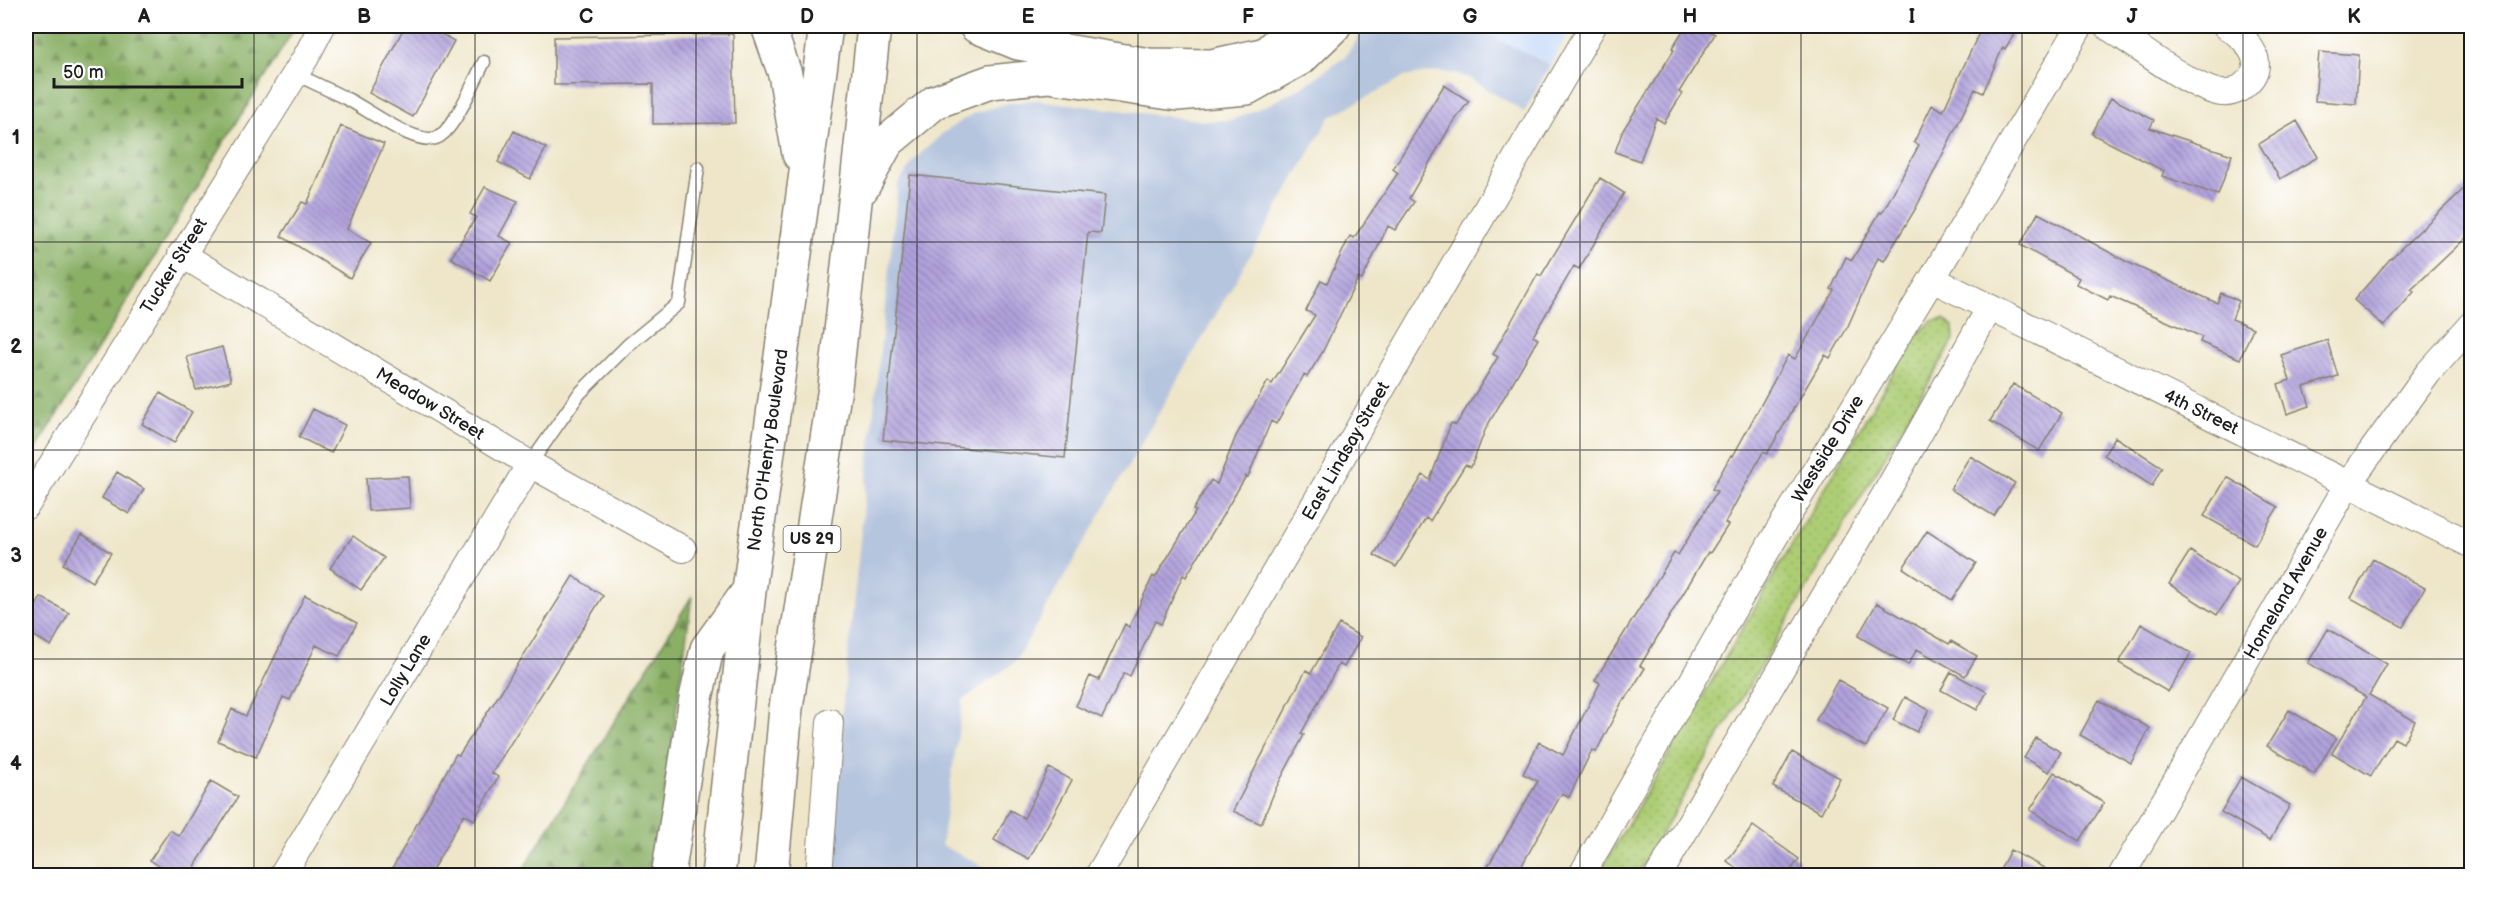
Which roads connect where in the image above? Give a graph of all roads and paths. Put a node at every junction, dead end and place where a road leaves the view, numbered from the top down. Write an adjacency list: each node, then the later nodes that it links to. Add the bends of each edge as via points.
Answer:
1 (322, 26): 13 (street, Tucker Street)
2 (768, 26): 15 (highway, via 785,74)
3 (826, 26): 15 (highway, North O'Henry Boulevard / US 29)
4 (874, 26): 16 (highway, US 29)
5 (976, 26): 6 (highway, via 1018,44 1149,65 1211,66 1266,54)
6 (1295, 26)
7 (1334, 26): 16 (highway, via 1301,58 1247,88 1177,94 1048,76 990,82 935,102 886,142)
8 (1593, 26): 33 (street, East Lindsay Street)
9 (2080, 26): 18 (street, Westside Drive)
10 (2107, 26): 11 (street, via 2205,89 2224,93 2238,90 2257,69 2255,53 2243,36)
11 (2226, 26)
12 (484, 62): 13 (lane, via 454,118 434,139 407,133)
13 (295, 74): 17 (street, Tucker Street)
14 (698, 168): 21 (lane, via 679,303 628,345 579,394)
15 (804, 185): 26 (highway, North O'Henry Boulevard / US 29)
16 (855, 203): 31 (highway, US 29, via 835,387 786,708)
17 (180, 254): 21 (street, Meadow Street); 23 (street, Tucker Street)
18 (1932, 279): 19 (street, 4th Street); 34 (street, Westside Drive, via 1770,545)
19 (1989, 309): 22 (street, 4th Street); 35 (street, via 1886,493)
20 (2472, 324): 22 (street, Homeland Avenue, via 2428,373)
21 (530, 464): 25 (street, Meadow Street); 28 (street, Lolly Lane)
22 (2348, 484): 24 (street, 4th Street); 36 (street, Homeland Avenue)
23 (26, 506)
24 (2472, 545)
25 (683, 549)
26 (749, 591): 29 (highway, via 707,649); 30 (highway, North O'Henry Boulevard / US 29)
27 (830, 722): 32 (street)
28 (282, 876)
29 (668, 876)
30 (718, 876)
31 (771, 876)
32 (819, 876)
33 (1098, 876)
34 (1581, 876)
35 (1658, 876)
36 (2121, 876)

